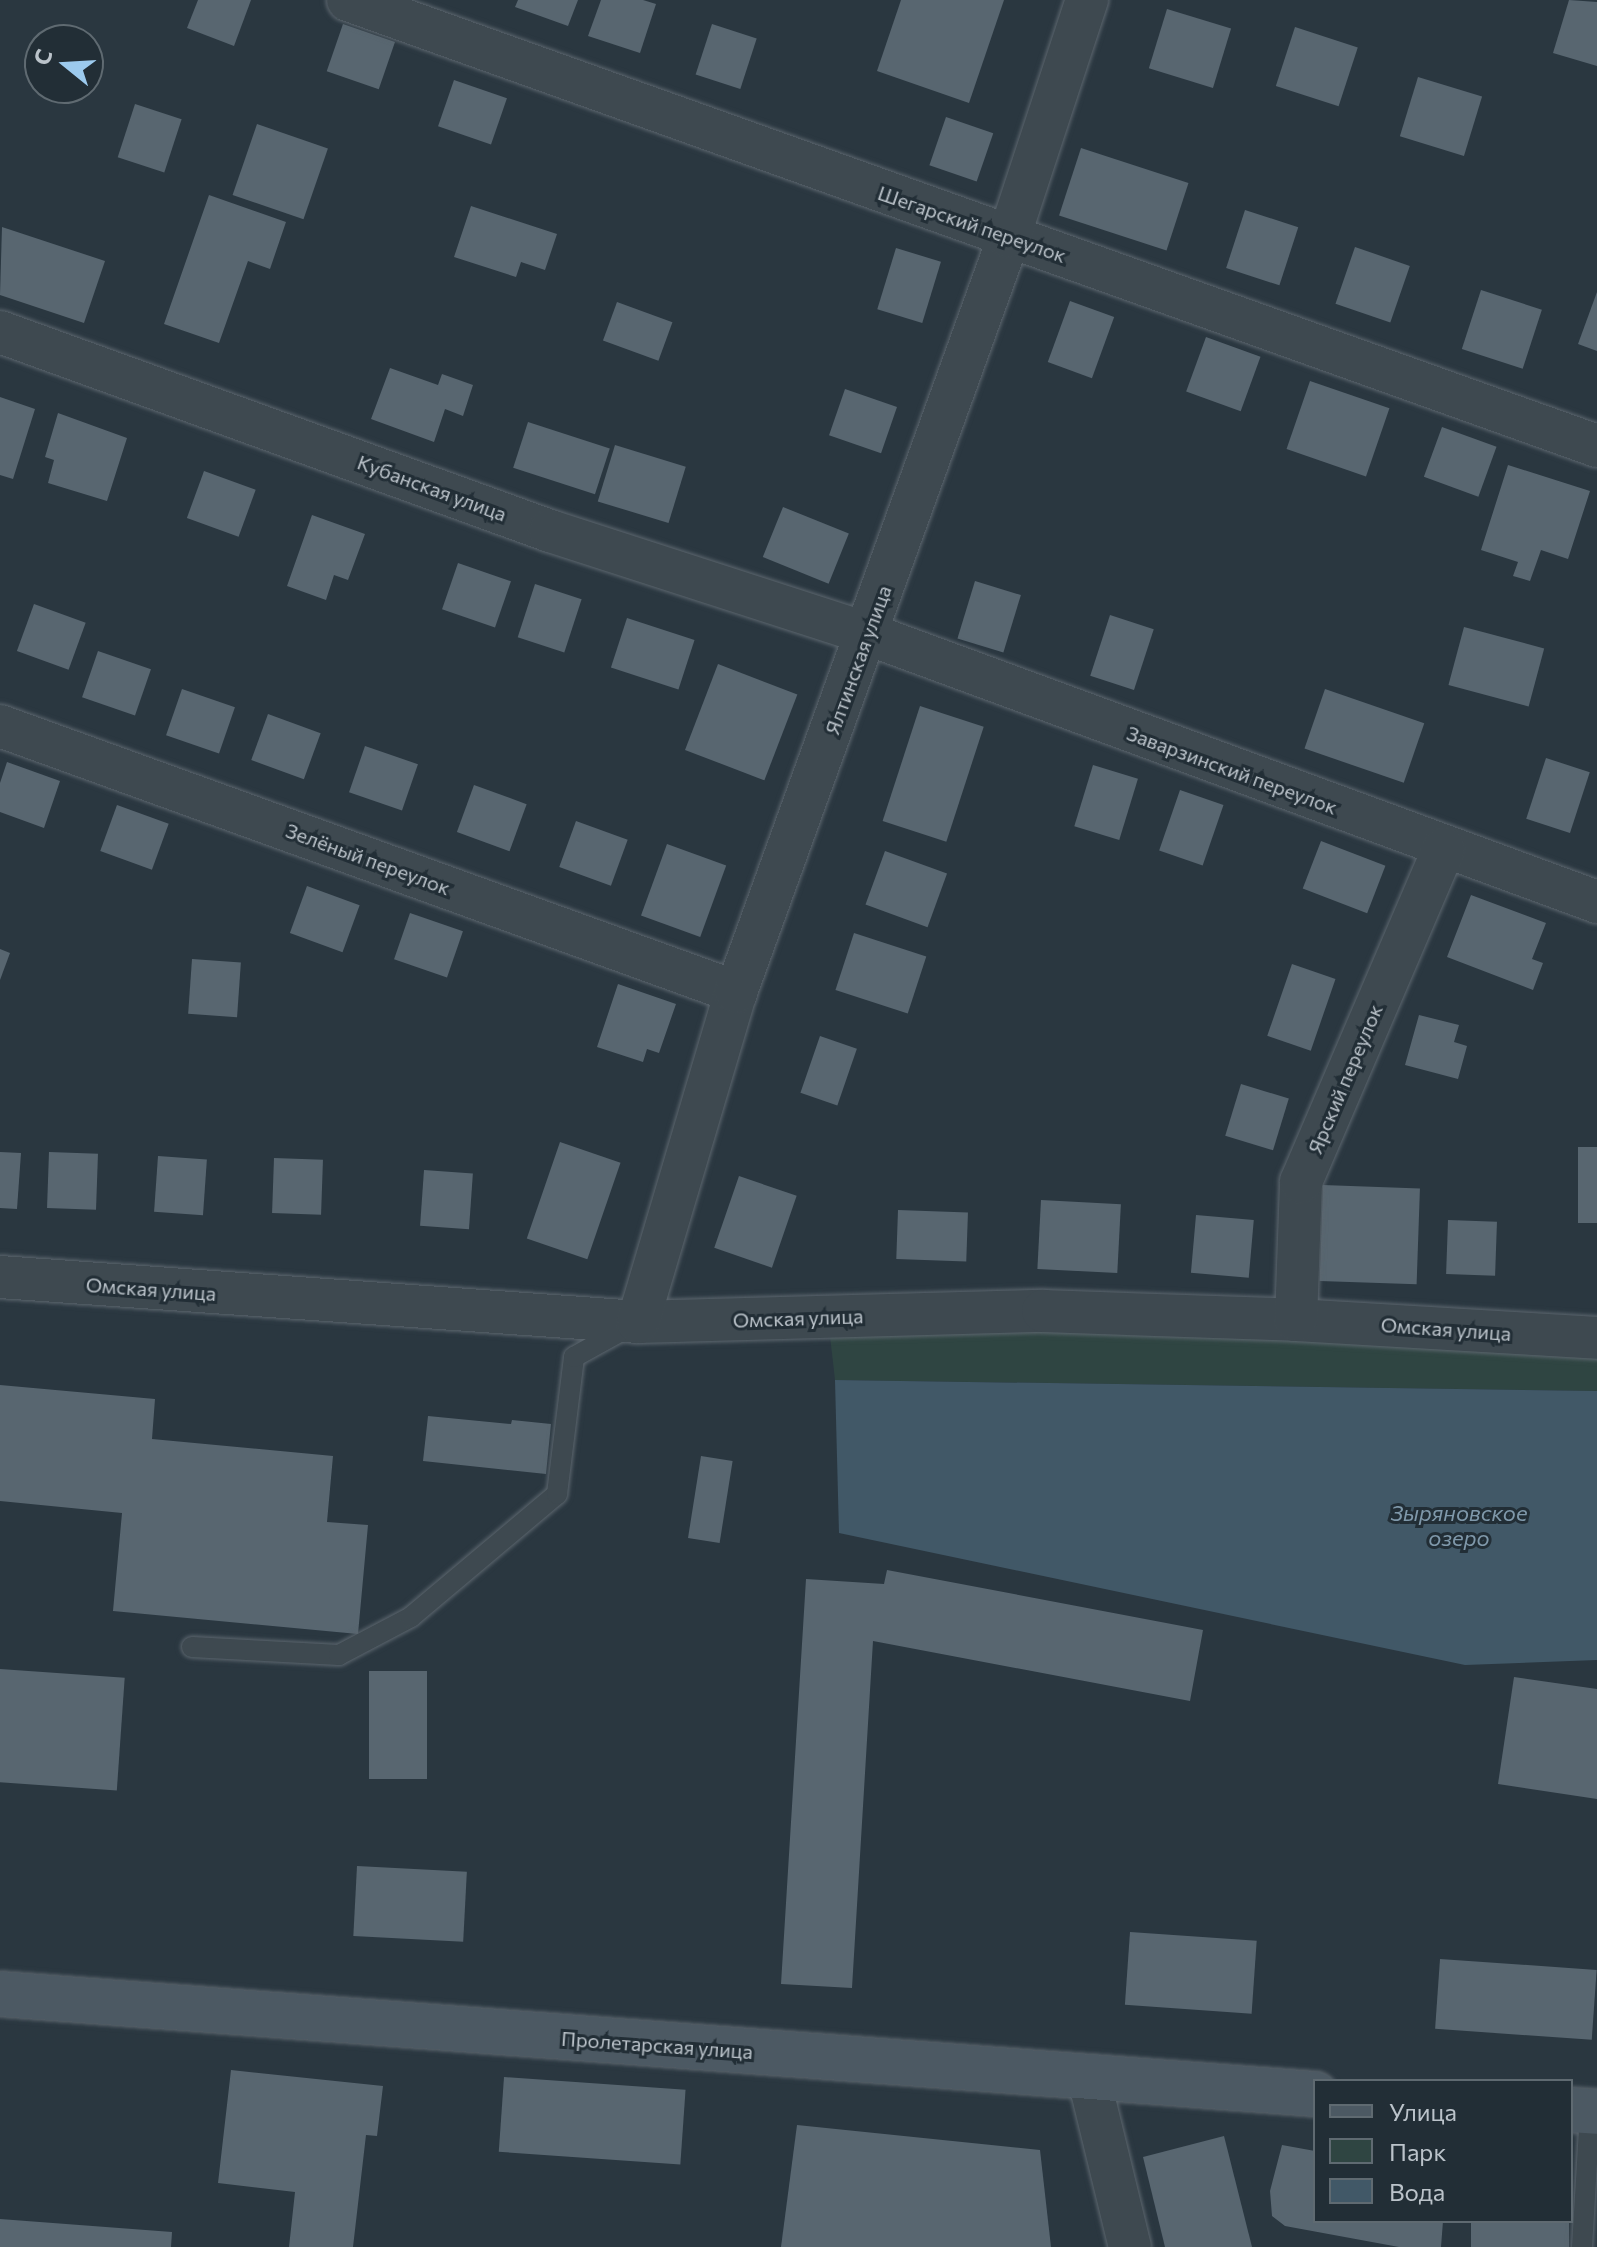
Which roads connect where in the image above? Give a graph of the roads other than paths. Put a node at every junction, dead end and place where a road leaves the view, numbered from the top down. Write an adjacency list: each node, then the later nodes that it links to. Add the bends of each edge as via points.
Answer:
1 (348, 0): 3 (street, Шегарский переулок)
2 (1087, 0): 3 (street, Ялтинская улица)
3 (1009, 237): 5 (street, Шегарский переулок); 6 (street, Ялтинская улица)
4 (0, 332): 6 (street, Кубанская улица, via 550,531)
5 (1597, 446)
6 (868, 634): 8 (street, Заварзинский переулок); 10 (street, Ялтинская улица)
7 (0, 726): 10 (street, Зелёный переулок)
8 (1444, 848): 9 (street, Заварзинский переулок); 12 (street, Ярский переулок, via 1301,1182)
9 (1597, 902)
10 (736, 992): 13 (street, Ялтинская улица)
11 (0, 1277): 13 (street, Омская улица)
12 (1296, 1320): 13 (street, Омская улица, via 1043,1311); 14 (street, Омская улица)
13 (638, 1322): 15 (lane, via 574,1357 557,1494 411,1617 339,1655)
14 (1597, 1338)
15 (192, 1647)
16 (0, 1994): 17 (street, Пролетарская улица)
17 (1089, 2079): 18 (street, Пролетарская улица); 20 (street)
18 (1313, 2094)
19 (1586, 2111): 21 (lane)
20 (1130, 2247)
21 (1582, 2247)

